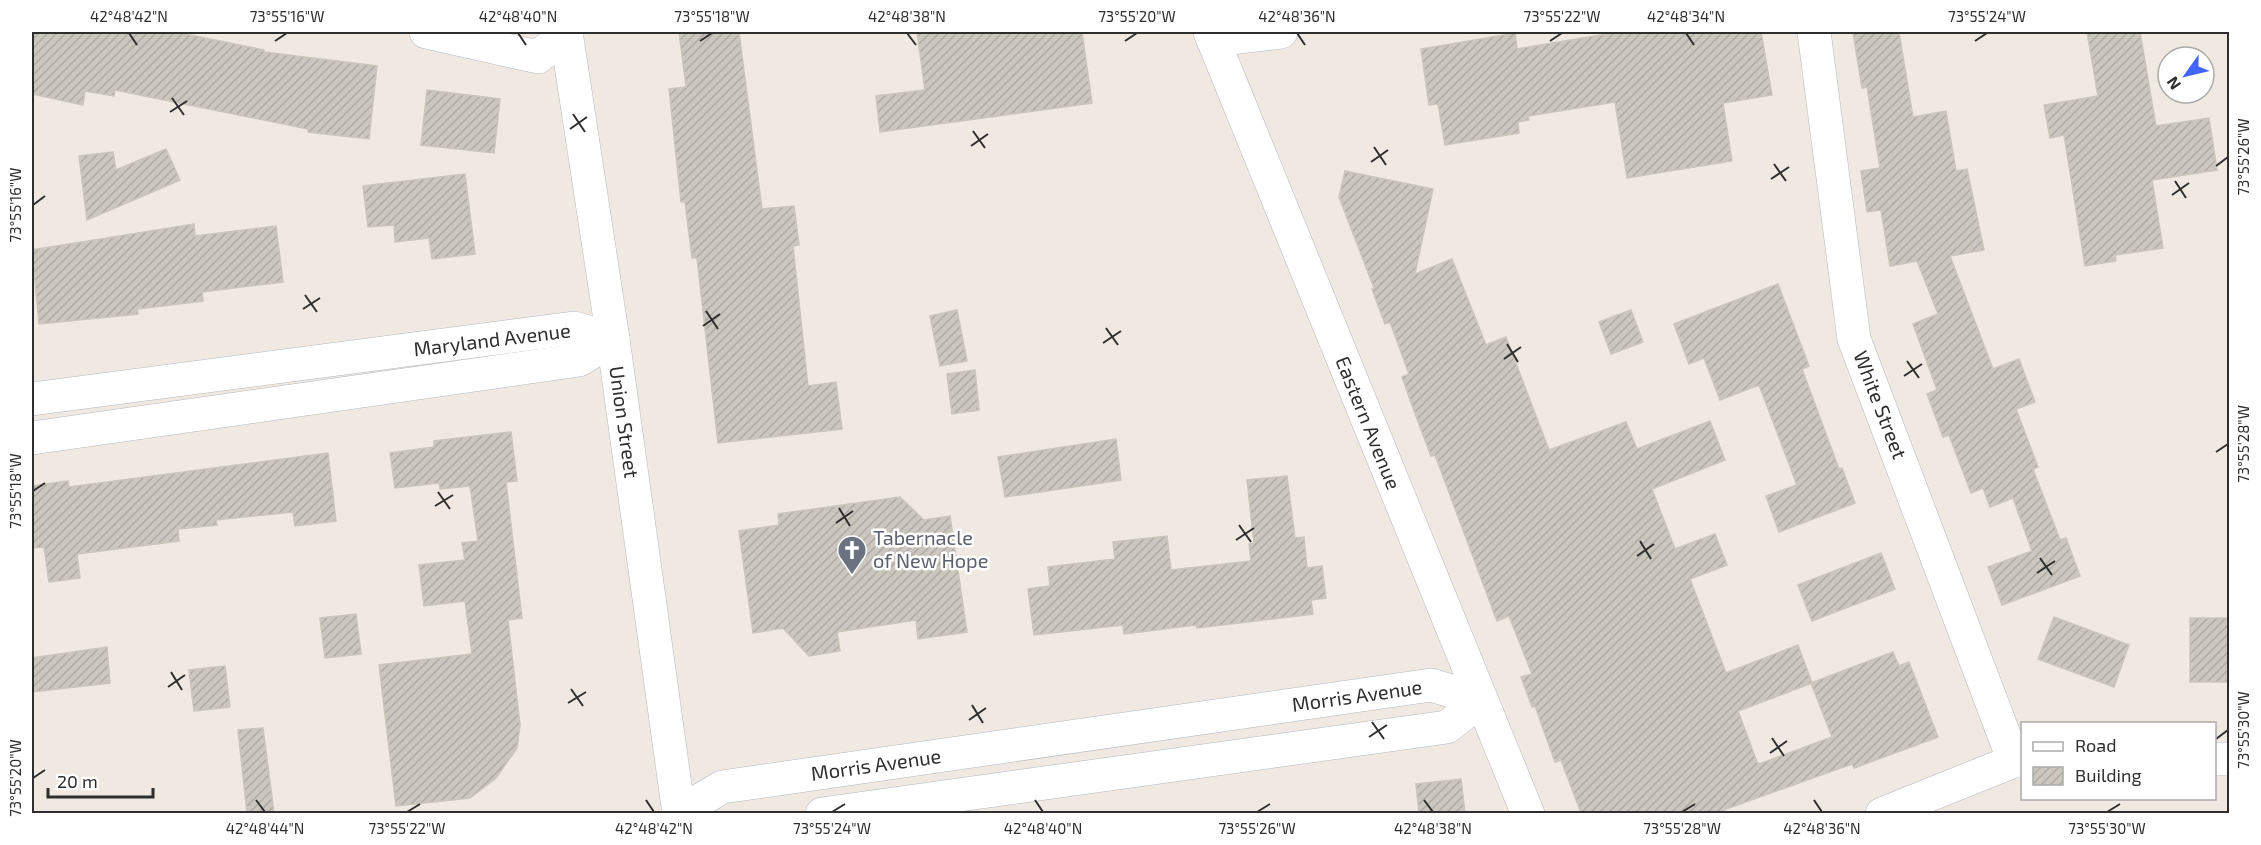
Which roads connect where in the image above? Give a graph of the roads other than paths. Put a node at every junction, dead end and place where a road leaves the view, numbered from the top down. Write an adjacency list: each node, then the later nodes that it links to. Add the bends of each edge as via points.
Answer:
1 (426, 32): 2 (street, via 538,57)
2 (566, 32): 6 (street, Union Street)
3 (1281, 32): 5 (street)
4 (1814, 32): 10 (street, White Street, via 1854,339)
5 (1211, 36): 9 (street, Eastern Avenue)
6 (613, 339): 7 (street, Maryland Avenue, via 574,328); 8 (street, Maryland Avenue, via 579,360); 11 (street, Union Street)
7 (32, 399)
8 (32, 438)
9 (1481, 700): 11 (street, Morris Avenue, via 1431,685 722,786); 12 (street, Morris Avenue, via 1447,727); 13 (street, Eastern Avenue)
10 (2018, 761): 14 (street)
11 (679, 813)
12 (822, 813)
13 (1528, 813)
14 (1882, 813)

